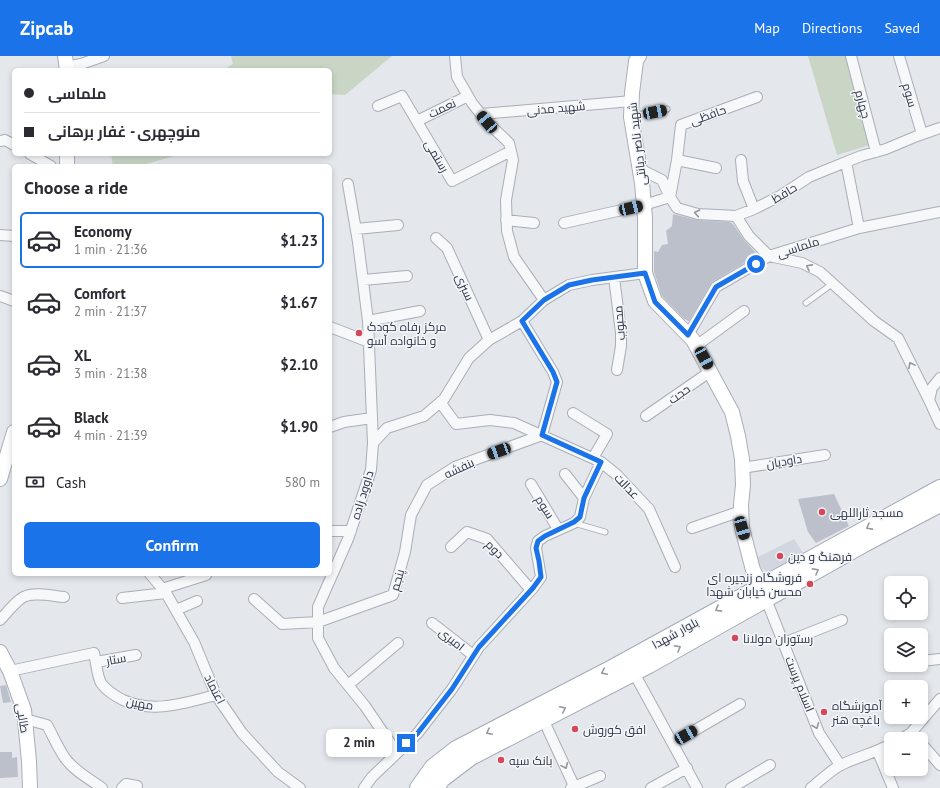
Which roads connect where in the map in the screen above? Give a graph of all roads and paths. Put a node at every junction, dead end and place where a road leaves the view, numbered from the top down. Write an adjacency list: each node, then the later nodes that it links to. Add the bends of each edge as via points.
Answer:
1 (104, 56): 6 (street, via 81,64)
2 (455, 56): 7 (street, via 458,77)
3 (851, 56): 18 (street, چهارم)
4 (899, 56): 16 (street, سوم)
5 (637, 58): 9 (main road, شهید ناصر دیانتی)
6 (66, 64)
7 (468, 96): 12 (street); 14 (street, نعمت)
8 (757, 97): 20 (street, حافظی, via 681,125)
9 (632, 101): 12 (street, شهید مدنی); 13 (main road, شهید ناصر دیانتی)
10 (378, 106): 14 (street, رستمی, via 402,96)
11 (667, 110): 13 (lane)
12 (481, 114): 17 (street, via 509,142)
13 (632, 117): 25 (main road, شهید ناصر دیانتی)
14 (417, 120): 17 (street, رستمی, via 452,182)
15 (940, 128): 16 (street, حافظ)
16 (922, 134): 18 (street, حافظ)
17 (511, 151): 32 (street)
18 (876, 152): 22 (street, حافظ)
19 (34, 156): 23 (street)
20 (677, 160): 24 (street); 27 (street, حافظی)
21 (741, 160): 29 (street, via 743,181)
22 (846, 162): 29 (street, حافظ, via 809,177); 36 (street)
23 (48, 164)
24 (716, 168)
25 (640, 169): 27 (street, حافظ, via 662,180); 28 (main road, شهید ناصر دیانتی)
26 (348, 184): 37 (street, داوود زاده)
27 (670, 197): 28 (street); 31 (street, حافظ, one-way to 27, via 698,214 677,208)
28 (644, 205): 33 (street); 42 (main road, شهید ناصر دیانتی)
29 (754, 209): 31 (street, حافظ)
30 (940, 212): 36 (street, ملماسی)
31 (736, 216): 41 (street, via 749,236)
32 (506, 220): 34 (street); 49 (street, via 514,257)
33 (564, 222)
34 (534, 223)
35 (398, 225): 37 (street)
36 (859, 228): 41 (street, ملماسی)
37 (356, 229): 45 (street, داوود زاده)
38 (0, 235): 39 (street)
39 (12, 236)
40 (436, 238): 56 (street, سبزی, via 447,248)
41 (769, 256): 46 (street, one-way to 41, via 820,272 802,263); 57 (street, ملماسی, via 716,287)
42 (645, 273): 44 (street); 57 (main road, شهید ناصر دیانتی, via 655,302)
43 (407, 276): 45 (street)
44 (614, 277): 49 (street, via 569,285); 59 (street, محبوب, via 621,333)
45 (363, 280): 53 (street, داوود زاده)
46 (832, 284): 50 (lane); 62 (street, one-way to 46, via 898,338 874,321)
47 (0, 296): 48 (street)
48 (12, 300)
49 (544, 300): 54 (street)
50 (806, 303)
51 (420, 311): 53 (street)
52 (744, 311): 57 (street)
53 (368, 321): 58 (street, داوود زاده)
54 (522, 321): 56 (street); 69 (street, via 557,382)
55 (332, 328): 58 (street)
56 (489, 340): 63 (street, via 470,358)
57 (692, 340): 60 (main road, شهید ناصر دیانتی)
58 (369, 342): 66 (street, داوود زاده)
59 (617, 370)
60 (711, 372): 65 (street, حجت); 75 (main road, شهید ناصر دیانتی, via 732,412)
61 (940, 378): 62 (street, via 932,388)
62 (929, 400): 67 (street)
63 (440, 402): 69 (street, عدالت, via 456,424 490,420 514,423); 71 (street, via 424,416 387,428)
64 (573, 413): 73 (street, via 607,434)
65 (646, 416)
66 (372, 418): 68 (street); 71 (street, داوود زاده)
67 (940, 424)
68 (332, 426)
69 (542, 435): 73 (street, عدالت); 82 (street, بنفشه, via 455,468 427,485)
70 (12, 437): 74 (main road)
71 (373, 443): 88 (street, داوود زاده, via 371,470)
72 (825, 455): 75 (street, داودیان)
73 (597, 460): 80 (street); 91 (street, عدالت, via 617,475 649,509)
74 (2, 464): 77 (main road)
75 (742, 468): 83 (main road, شهید ناصر دیانتی)
76 (566, 474): 80 (street)
77 (0, 479)
78 (531, 484): 86 (street, سوم)
79 (940, 488): 98 (main road, بلوار شهدا, one-way to 98)
80 (584, 498): 84 (street, via 580,517)
81 (940, 504): 98 (main road, بلوار شهدا, one-way to 81)
82 (413, 511): 106 (street, پنجم, via 394,595)
83 (741, 511): 85 (street); 98 (main road, شهید ناصر دیانتی, via 742,528 753,570)
84 (574, 522): 86 (street); 89 (lane)
85 (692, 528)
86 (558, 529): 96 (street, via 538,541 536,548 541,577)
87 (332, 531): 88 (street)
88 (351, 531): 92 (street, داوود زاده)
89 (605, 532)
90 (451, 547): 96 (street, دوم, via 467,532 487,539)
91 (675, 568)
92 (332, 575)
93 (152, 576): 97 (street, اعتماد)
94 (203, 576): 97 (street)
95 (331, 576): 106 (street, داوود زاده, via 318,607)
96 (531, 590): 112 (street)
97 (164, 591): 100 (street); 103 (street, اعتماد)
98 (764, 592): 109 (street, اسلام پرست); 117 (main road, بلوار شهدا, one-way to 98); 122 (main road, بلوار شهدا, one-way to 122, via 614,667)
99 (64, 597): 104 (street, via 25,596)
100 (122, 598)
101 (254, 598): 106 (street, via 282,624)
102 (197, 601): 103 (street)
103 (176, 610): 119 (street, اعتماد, via 194,642)
104 (0, 620)
105 (842, 620): 109 (street)
106 (318, 622): 118 (street, داوود زاده, via 318,638 334,668)
107 (432, 623): 112 (street, امیری)
108 (398, 643): 118 (street)
109 (784, 643): 132 (street, اسلام پرست, one-way to 132, via 819,733)
110 (0, 652): 116 (main road, طالبی)
111 (136, 655): 113 (street, ستار)
112 (473, 655): 128 (street, via 452,689 417,734)
113 (95, 658): 116 (street, ستار); 119 (street, مهین, via 101,682 114,696 131,704 154,708)
114 (940, 659): 115 (street)
115 (928, 660)
116 (10, 671): 123 (main road, طالبی)
117 (634, 672): 122 (main road, بلوار شهدا, one-way to 117); 125 (street)
118 (348, 685): 128 (street, داوود زاده)
119 (216, 695): 140 (street, اعتماد, via 242,733 278,772)
120 (940, 699): 124 (street)
121 (740, 704): 125 (street)
122 (540, 713): 142 (main road, بلوار شهدا, one-way to 142, via 456,749 433,767); 143 (main road, بلوار شهدا, via 471,757 442,780); 144 (street, one-way to 144)
123 (25, 719): 137 (main road, طالبی); 138 (street, via 47,724 66,760)
124 (917, 732)
125 (673, 743): 133 (street)
126 (884, 748): 129 (street)
127 (928, 751): 131 (street)
128 (396, 752): 141 (street)
129 (878, 752): 132 (street); 148 (street)
130 (770, 765): 147 (street)
131 (940, 765)
132 (840, 766): 136 (street)
133 (687, 768): 145 (street); 146 (street)
134 (600, 776): 144 (street)
135 (137, 786): 139 (street, via 126,784)
136 (813, 787)
137 (30, 788)
138 (102, 788)
139 (122, 788)
140 (300, 788)
141 (364, 788)
142 (418, 788)
143 (436, 788)
144 (573, 788)
145 (651, 788)
146 (698, 788)
147 (731, 788)
148 (893, 788)

